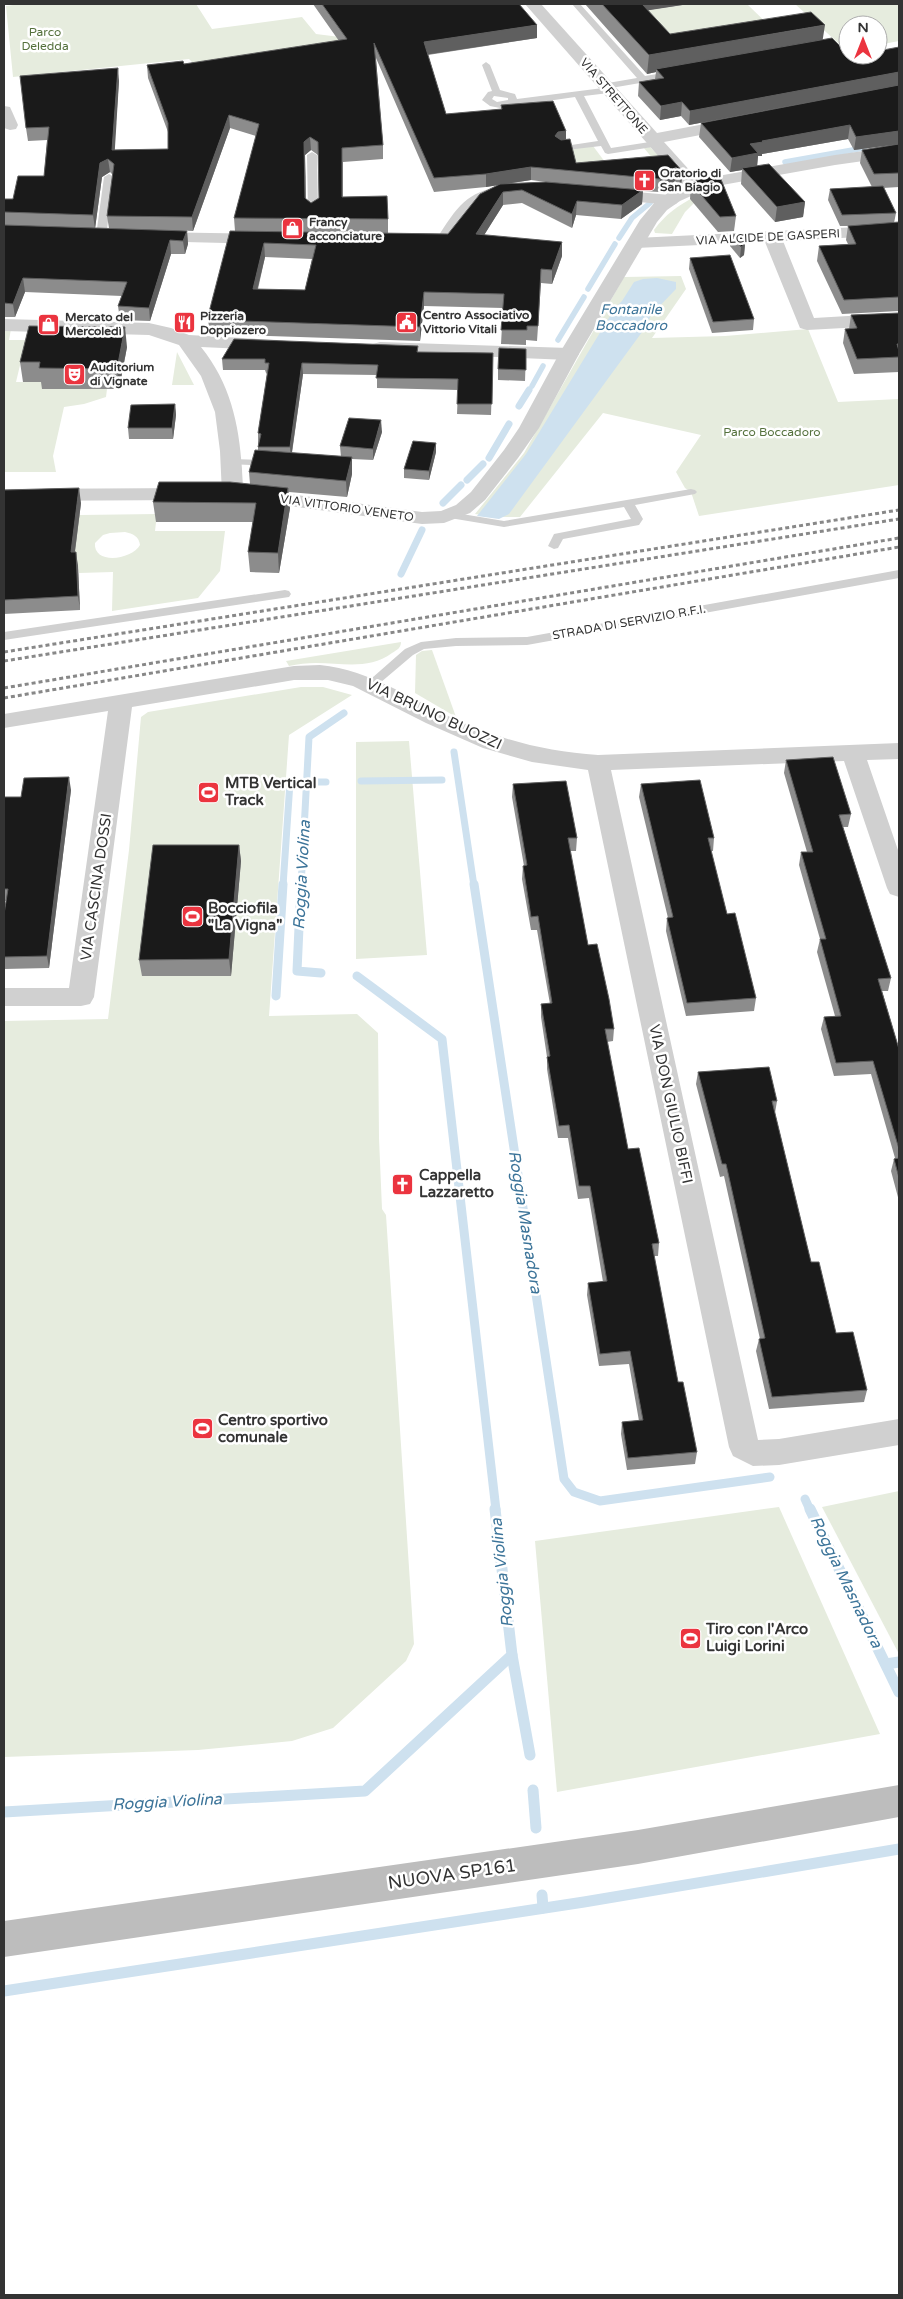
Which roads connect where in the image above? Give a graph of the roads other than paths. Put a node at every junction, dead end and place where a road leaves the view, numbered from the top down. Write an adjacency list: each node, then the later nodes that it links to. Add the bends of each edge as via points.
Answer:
1 (533, 4): 6 (street, VIA STRETTONE)
2 (576, 4): 5 (lane)
3 (486, 65): 7 (lane, via 497,93 511,95 512,102)
4 (682, 73): 5 (lane)
5 (643, 80): 6 (lane)
6 (607, 88): 7 (lane); 9 (street, VIA STRETTONE)
7 (578, 94): 10 (lane)
8 (753, 119): 9 (street)
9 (654, 141): 10 (lane, via 608,151); 16 (street, VIA STRETTONE)
10 (603, 143): 11 (lane)
11 (561, 149)
12 (899, 151): 16 (street, via 727,178)
13 (312, 155): 19 (lane)
14 (109, 177): 23 (lane)
15 (531, 187): 25 (street, via 501,190 473,200 444,240)
16 (695, 188): 18 (street)
17 (588, 192): 18 (street)
18 (670, 200): 26 (street, via 651,217)
19 (313, 212)
20 (899, 230): 22 (street, VIA ALCIDE DE GASPERI)
21 (82, 235): 23 (street)
22 (772, 236): 26 (street, VIA ALCIDE DE GASPERI); 27 (street, via 807,324)
23 (118, 237): 24 (street)
24 (286, 239)
25 (398, 240)
26 (636, 243): 32 (street)
27 (899, 319)
28 (4, 325): 29 (street, via 149,329)
29 (186, 341): 30 (street); 33 (street, via 218,389 229,426)
30 (286, 345)
31 (366, 347): 32 (street)
32 (568, 354): 39 (street, via 511,454 478,496)
33 (232, 462): 34 (lane); 36 (street)
34 (278, 463)
35 (691, 492): 38 (lane)
36 (219, 494): 37 (street, VIA VITTORIO VENETO); 39 (street, VIA VITTORIO VENETO, via 313,502 413,518)
37 (4, 495)
38 (628, 503): 39 (lane, via 504,524); 40 (lane, via 637,519 635,523 558,536)
39 (450, 515)
40 (554, 546)
41 (899, 574): 44 (lane, STRADA DI SERVIZIO R.F.I., via 527,641 421,646 409,652)
42 (284, 594): 43 (lane)
43 (4, 636)
44 (370, 685): 45 (street, VIA BRUNO BUOZZI, via 340,674 301,672); 49 (street, VIA BRUNO BUOZZI, via 497,745 552,759)
45 (121, 702): 46 (street, VIA BRUNO BUOZZI); 51 (street, VIA CASCINA DOSSI, via 81,996)
46 (4, 721)
47 (899, 751): 48 (street, VIA BRUNO BUOZZI)
48 (853, 753): 49 (street, VIA BRUNO BUOZZI); 50 (street)
49 (598, 763): 52 (street, VIA DON GIULIO BIFFI, via 744,1445 750,1452 779,1452)
50 (899, 888)
51 (4, 997)
52 (899, 1432)
53 (899, 1801): 54 (main road, NUOVA SP161, via 638,1846)
54 (4, 1939)

